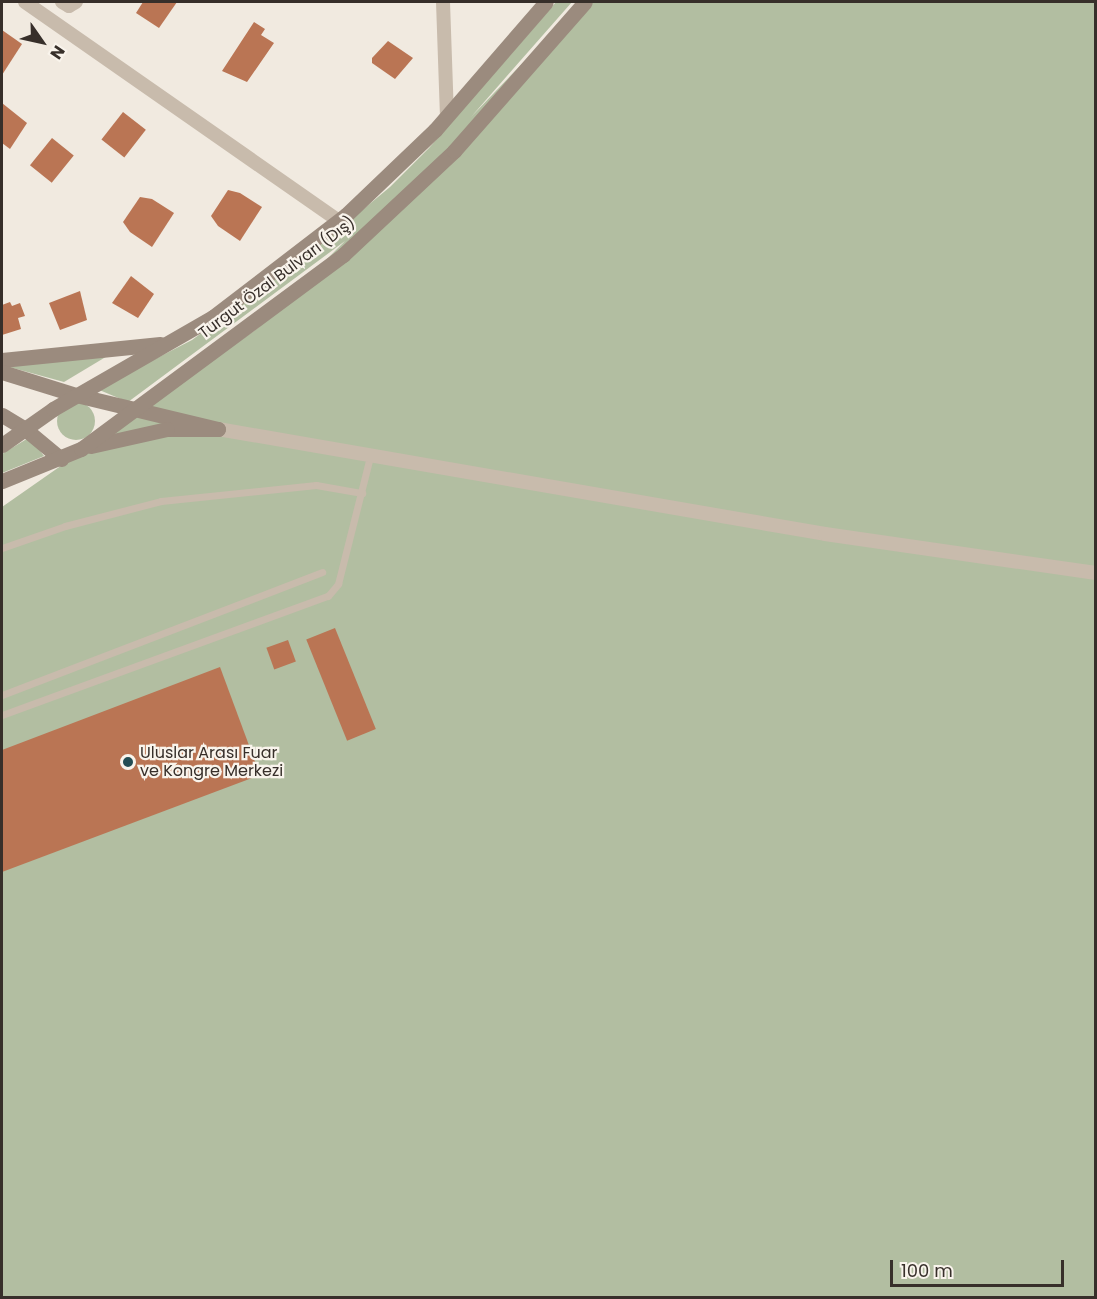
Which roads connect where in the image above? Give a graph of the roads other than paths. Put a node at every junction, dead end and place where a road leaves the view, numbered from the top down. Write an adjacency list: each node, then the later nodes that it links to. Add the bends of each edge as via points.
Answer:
1 (25, 2): 8 (street)
2 (62, 2): 3 (street, via 69,6)
3 (76, 2)
4 (443, 2): 7 (street)
5 (546, 2): 7 (main road, Turgut Özal Bulvarı (Dış))
6 (585, 2): 13 (main road, Turgut Özal Bulvarı (Dış), via 454,152 388,215 343,255)
7 (447, 116): 8 (main road, Turgut Özal Bulvarı (Dış))
8 (339, 221): 9 (main road, Turgut Özal Bulvarı (Dış), via 213,317)
9 (163, 344): 10 (main road); 12 (main road, Turgut Özal Bulvarı (Dış))
10 (2, 360)
11 (2, 372): 12 (main road)
12 (76, 395): 13 (main road); 15 (main road, Turgut Özal Bulvarı (Dış))
13 (133, 410): 16 (main road); 18 (main road, Turgut Özal Bulvarı (Dış))
14 (2, 415): 15 (main road)
15 (25, 429): 17 (main road, Turgut Özal Bulvarı (Dış)); 20 (main road)
16 (218, 429): 18 (main road, via 167,429); 19 (street)
17 (2, 445)
18 (81, 448): 20 (main road, Turgut Özal Bulvarı (Dış))
19 (370, 456): 22 (lane); 25 (street, via 825,534)
20 (61, 459): 21 (main road, Turgut Özal Bulvarı (Dış))
21 (2, 481)
22 (362, 493): 23 (lane, via 316,485 161,501 64,526); 27 (lane, via 338,584 328,596)
23 (2, 548)
24 (322, 573): 26 (lane)
25 (1095, 573)
26 (2, 694)
27 (2, 715)

